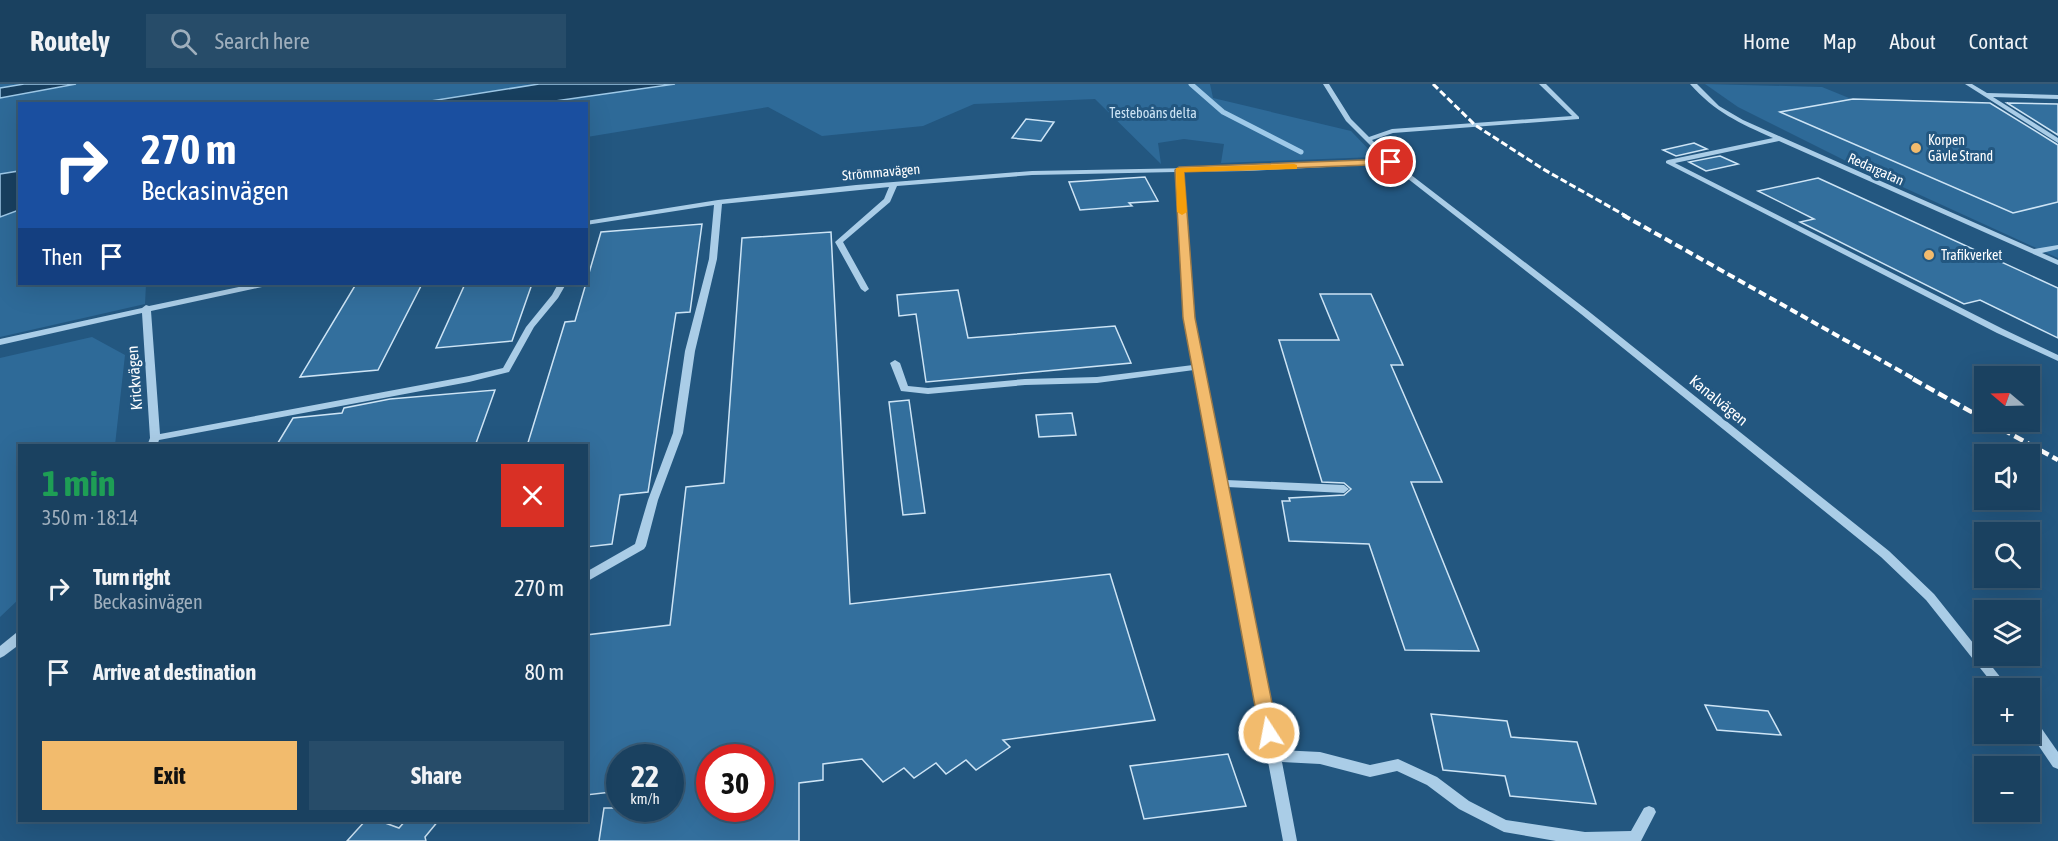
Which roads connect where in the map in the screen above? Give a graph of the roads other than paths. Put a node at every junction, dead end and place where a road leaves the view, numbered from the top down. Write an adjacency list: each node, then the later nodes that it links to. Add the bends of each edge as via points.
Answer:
1 (1326, 84): 7 (street, Kanalvägen, via 1347,120)
2 (1542, 84): 7 (street, via 1577,118 1392,131)
3 (1693, 84): 8 (street, Redargatan, via 1717,107)
4 (1968, 84): 5 (street)
5 (1985, 95): 6 (street); 9 (street)
6 (2058, 97)
7 (1370, 139): 10 (street, Kanalvägen)
8 (1778, 139): 16 (street, Redargatan); 23 (street, via 1668,162)
9 (2058, 141)
10 (1391, 162): 11 (street, Strömmavägen); 32 (street, Kanalvägen, via 1885,554 1930,597)
11 (1179, 170): 12 (street, Strömmavägen, via 1032,173); 25 (street, via 1189,318)
12 (894, 184): 13 (street, Strömmavägen); 20 (street, via 887,200 839,242)
13 (718, 202): 14 (street, Strömmavägen); 29 (street, via 713,259 690,351 678,433 640,546)
14 (588, 223)
15 (2058, 247): 16 (street)
16 (2034, 252): 17 (street, Redargatan)
17 (2058, 263)
18 (257, 285): 21 (street)
19 (561, 285): 26 (street, via 531,326 506,370)
20 (865, 289)
21 (146, 308): 22 (street); 26 (street, Krickvägen)
22 (0, 342)
23 (2058, 358)
24 (895, 363): 25 (street, via 904,389 928,391 1097,380)
25 (1198, 367): 27 (street)
26 (153, 442)
27 (1221, 483): 28 (street); 34 (street)
28 (1344, 489)
29 (588, 577)
30 (18, 638): 31 (street)
31 (0, 653)
32 (1995, 678)
33 (2040, 737): 35 (street)
34 (1274, 756): 36 (street, via 1320,758 1370,771 1398,765 1432,781 1464,805 1504,826 1585,839 1635,838); 37 (street)
35 (2058, 763)
36 (1649, 812)
37 (1290, 841)

